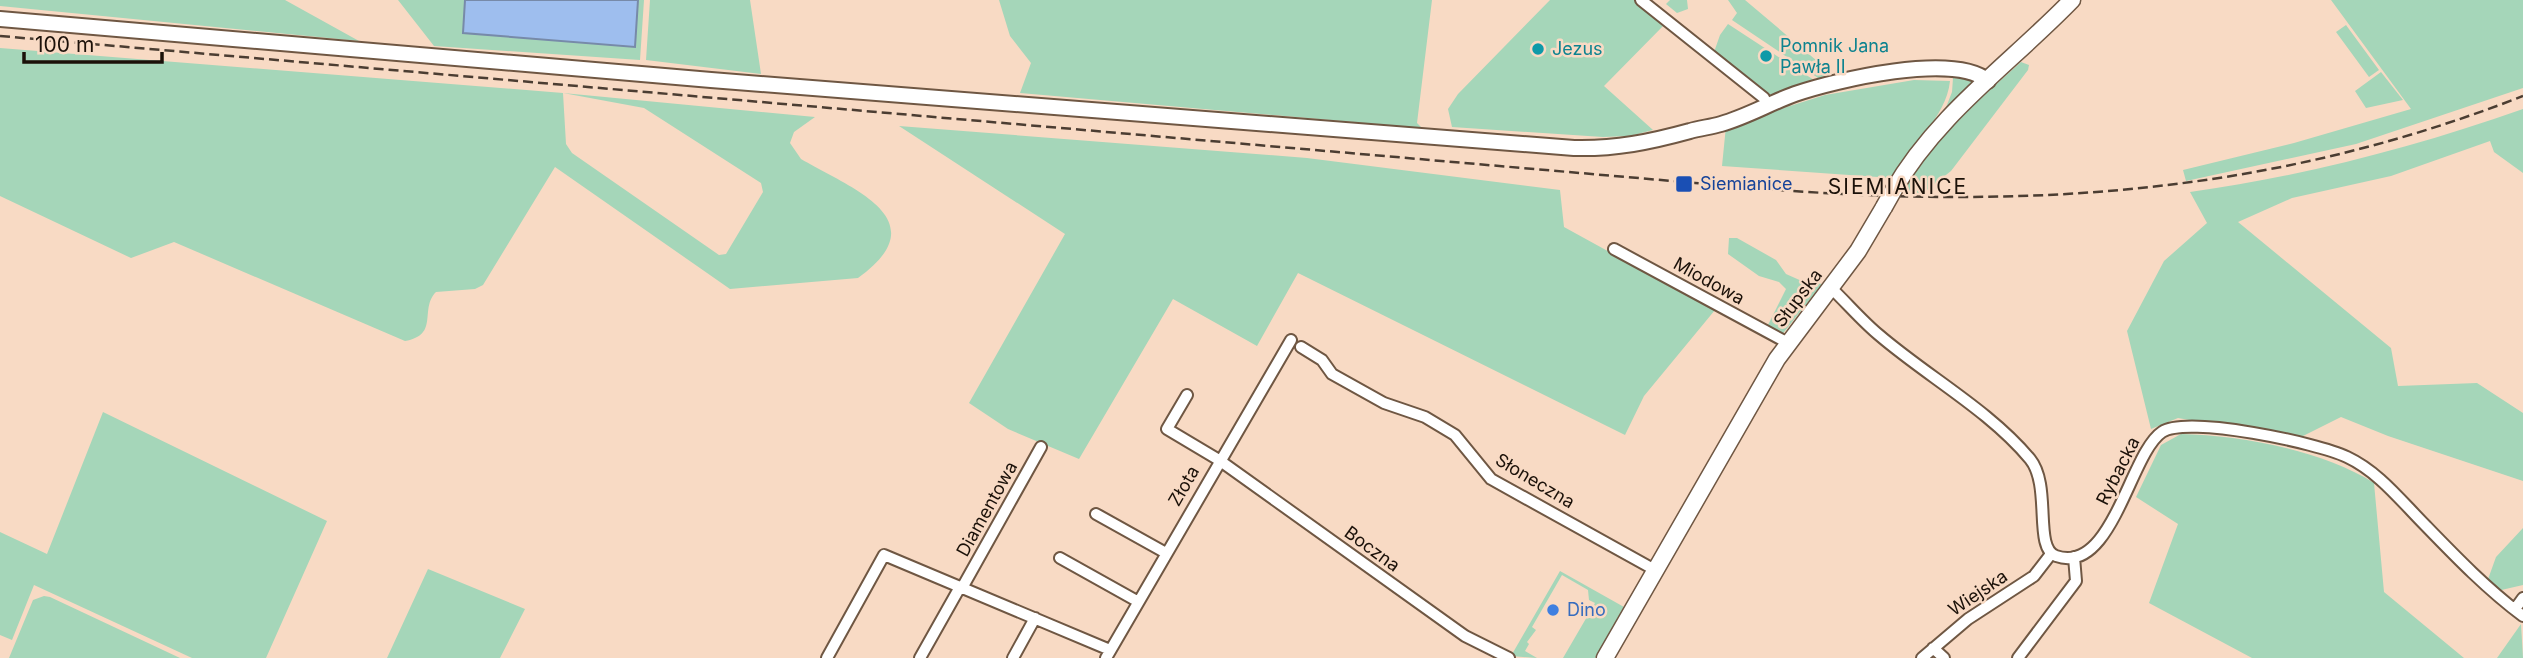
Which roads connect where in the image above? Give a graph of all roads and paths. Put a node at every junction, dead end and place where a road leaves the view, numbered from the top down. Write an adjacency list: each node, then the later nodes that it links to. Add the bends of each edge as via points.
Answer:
1 (1641, 0): 5 (street)
2 (2072, 0): 4 (main road, Słupska)
3 (0, 19): 5 (street, via 1560,147 1635,146 1734,120)
4 (1988, 81): 5 (street, via 1970,71 1916,70 1829,85); 7 (main road, Słupska, bridge, via 1934,131)
5 (1767, 105)
6 (1614, 249): 9 (street, Miodowa)
7 (1830, 288): 9 (main road, Słupska); 16 (street, via 1877,334 2004,433 2032,461 2042,483 2044,542)
8 (1291, 340): 13 (street, Złota)
9 (1788, 343): 19 (main road, Słupska)
10 (1301, 347): 19 (street, Słoneczna, via 1322,360 1332,374 1455,435 1491,479)
11 (1187, 395): 13 (street, Boczna, via 1167,429)
12 (1041, 447): 20 (street, Diamentowa)
13 (1219, 460): 15 (street, Złota); 30 (street, Boczna, via 1465,636)
14 (1096, 514): 15 (street)
15 (1166, 553): 22 (street, Złota)
16 (2051, 554): 17 (street); 25 (street, Wiejska, via 2034,576)
17 (2074, 557): 23 (street, Rybacka, via 2091,548 2108,527 2158,435 2177,425 2205,426 2315,447 2363,466 2486,587); 34 (street, via 2076,580)
18 (1060, 558): 22 (street)
19 (1655, 570): 31 (main road, Słupska)
20 (961, 587): 24 (street, Złota); 27 (street, Złota, via 884,555); 28 (street)
21 (2523, 598): 23 (street, Rybacka)
22 (1138, 601): 26 (street, Złota)
23 (2519, 612)
24 (1035, 618): 26 (street, Złota); 29 (street)
25 (1933, 648): 32 (street, Wiejska); 33 (street)
26 (1108, 654)
27 (827, 658)
28 (920, 658)
29 (1013, 658)
30 (1509, 658)
31 (1605, 658)
32 (1922, 658)
33 (1944, 658)
34 (2018, 658)

